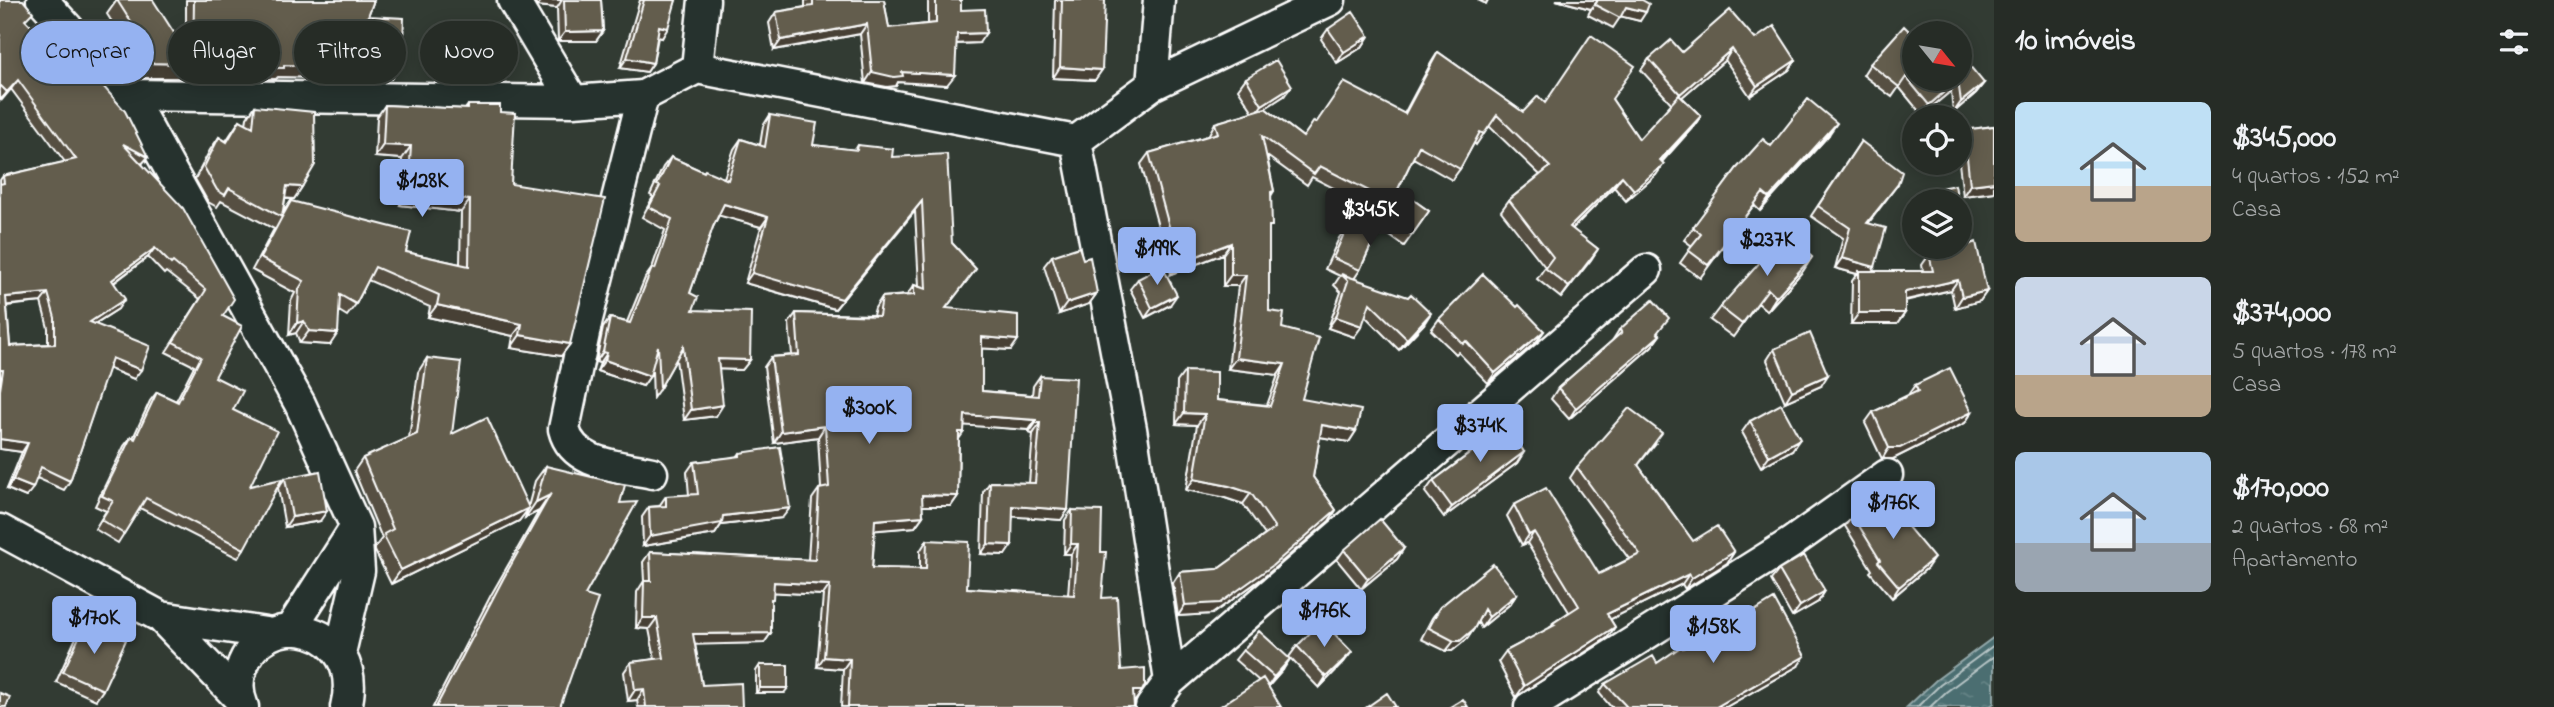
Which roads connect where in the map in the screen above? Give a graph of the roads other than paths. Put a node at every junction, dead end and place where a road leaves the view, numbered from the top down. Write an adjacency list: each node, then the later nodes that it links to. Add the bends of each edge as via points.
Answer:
1 (513, 0): 10 (street)
2 (704, 0): 6 (street)
3 (1159, 0): 7 (street)
4 (1330, 0): 7 (street)
5 (52, 4): 8 (street)
6 (697, 68): 9 (street); 11 (street)
7 (1152, 85): 11 (street)
8 (129, 95): 10 (street); 15 (street, via 300,404)
9 (643, 96): 10 (street); 13 (street, via 564,429 567,442 588,459)
10 (573, 101)
11 (1076, 141): 20 (street, via 1131,429)
12 (1646, 270): 20 (street)
13 (652, 473)
14 (1887, 475): 24 (street, via 1791,544)
15 (356, 527): 18 (street); 19 (street, via 359,571)
16 (0, 530): 17 (street)
17 (161, 617): 18 (street); 21 (street)
18 (281, 632): 19 (street, via 309,631); 21 (street, via 256,645 244,660 238,679)
19 (340, 653): 22 (street, via 348,671)
20 (1170, 681): 23 (street)
21 (241, 703)
22 (346, 707)
23 (1151, 707)
24 (1530, 707)

